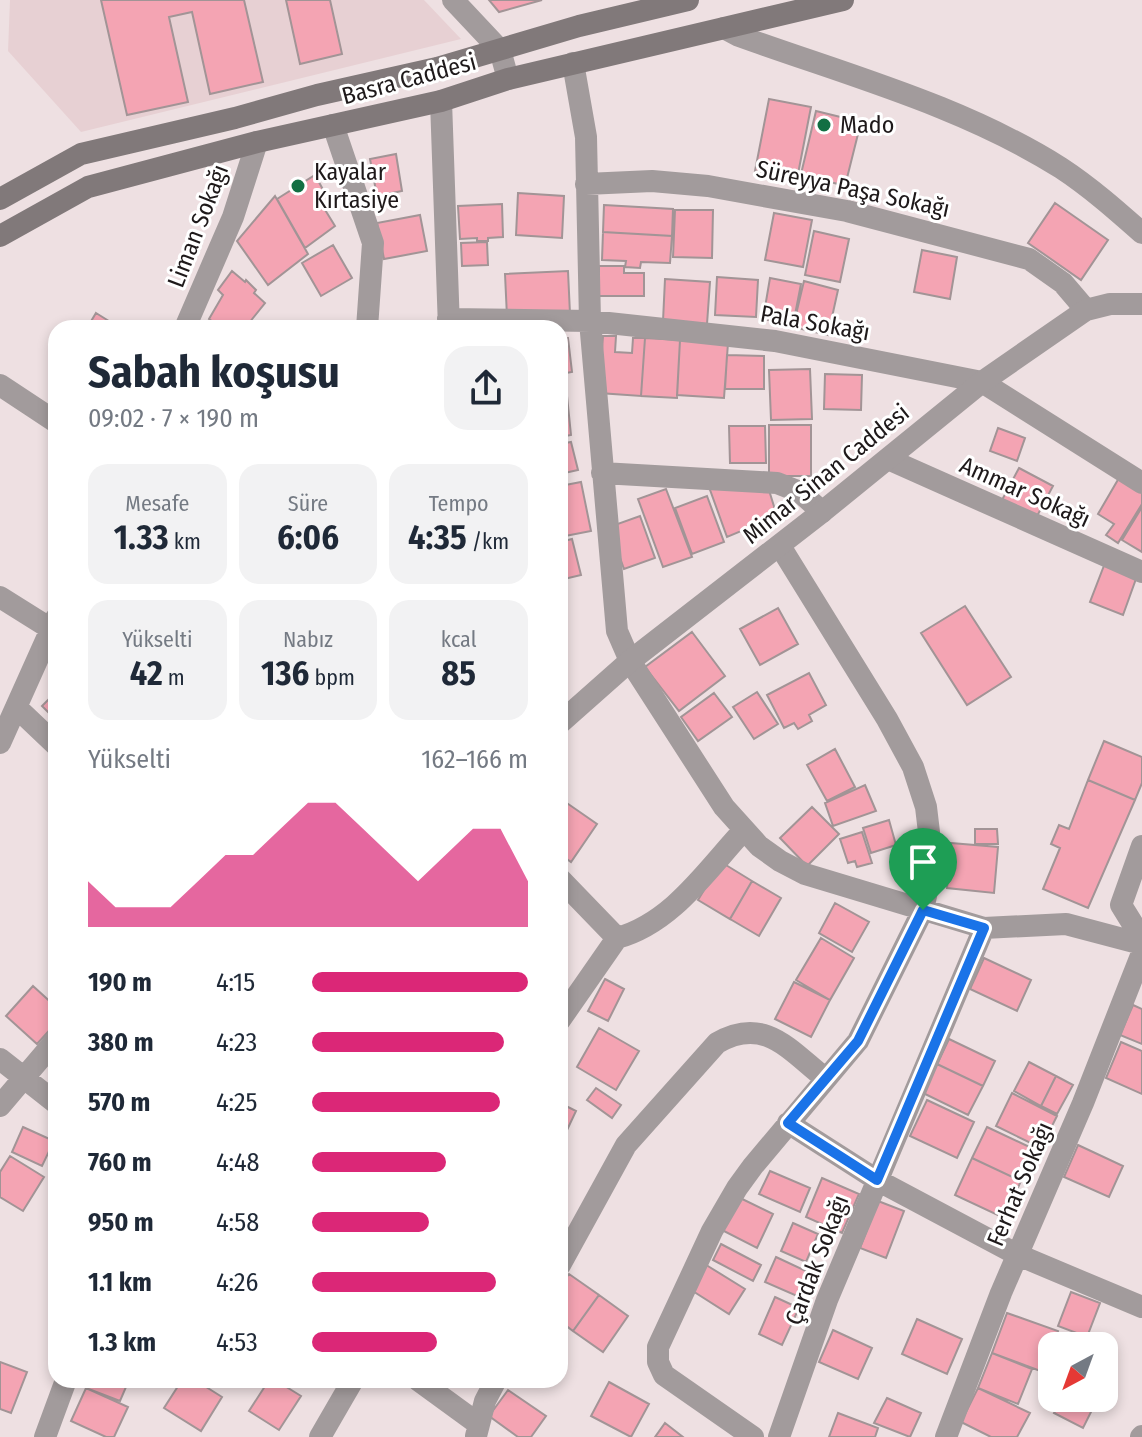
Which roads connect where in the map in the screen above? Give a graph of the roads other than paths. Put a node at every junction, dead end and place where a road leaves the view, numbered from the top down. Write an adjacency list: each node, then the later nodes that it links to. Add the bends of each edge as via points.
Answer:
1 (453, 0): 5 (street)
2 (688, 0): 5 (main road, Basra Caddesi)
3 (843, 0): 4 (main road, Basra Caddesi)
4 (724, 28): 6 (main road, Basra Caddesi); 13 (street, via 986,127 1071,175)
5 (500, 50): 7 (street); 12 (main road, Basra Caddesi, via 81,154)
6 (573, 63): 7 (main road, Basra Caddesi); 11 (street, via 586,137)
7 (508, 79): 8 (main road, Basra Caddesi)
8 (441, 101): 9 (main road, Basra Caddesi); 19 (street)
9 (333, 125): 10 (main road, Basra Caddesi); 18 (street, via 373,243)
10 (257, 142): 14 (main road, Basra Caddesi, via 88,187); 17 (street, Liman Sokağı, via 233,217)
11 (586, 184): 16 (street, Süreyya Paşa Sokağı, via 652,181 708,186 876,218 1029,259 1063,283); 21 (street)
12 (0, 199)
13 (1142, 233)
14 (0, 236)
15 (1142, 304): 16 (street, Mimar Sinan Caddesi)
16 (1086, 310): 22 (street, Mimar Sinan Caddesi)
17 (188, 320)
18 (368, 320)
19 (448, 320)
20 (568, 321): 21 (street, Pala Sokağı)
21 (590, 321): 22 (street, Pala Sokağı, via 775,341); 26 (street)
22 (982, 382): 25 (street, Mimar Sinan Caddesi); 27 (street, Pala Sokağı)
23 (0, 385): 24 (street)
24 (48, 417)
25 (888, 459): 28 (street, Mimar Sinan Caddesi); 30 (street, Ammar Sokağı)
26 (602, 473): 28 (street, via 777,483 800,492); 34 (street, via 617,631)
27 (1142, 483)
28 (822, 512): 29 (street, Mimar Sinan Caddesi)
29 (780, 546): 34 (street, Mimar Sinan Caddesi); 42 (street, via 913,767 926,807 931,849)
30 (1142, 572)
31 (0, 597): 32 (street)
32 (48, 621)
33 (48, 637): 35 (street)
34 (630, 661): 36 (street, Mimar Sinan Caddesi); 39 (street)
35 (16, 707): 37 (street); 38 (street)
36 (568, 716)
37 (48, 737)
38 (0, 743)
39 (743, 831): 42 (street, via 805,874); 44 (street, via 668,912 644,929)
40 (1142, 846): 45 (street, via 1121,905)
41 (568, 887): 44 (street)
42 (923, 910): 43 (street); 51 (street, via 858,1041)
43 (984, 928): 45 (street, via 1066,924); 55 (street, Çardak Sokağı)
44 (617, 938): 47 (street)
45 (1142, 941)
46 (1142, 953): 57 (street, Ferhat Sokağı)
47 (568, 1008)
48 (48, 1049): 50 (street)
49 (0, 1059): 50 (street)
50 (22, 1077): 52 (street); 53 (street)
51 (826, 1079): 54 (street); 56 (street, via 764,1033 733,1033 717,1043 626,1145)
52 (48, 1097)
53 (0, 1106)
54 (788, 1123): 55 (street); 66 (street, via 723,1210 657,1354 660,1369 670,1379)
55 (877, 1180): 57 (street); 67 (street, Çardak Sokağı)
56 (568, 1250)
57 (1018, 1255): 58 (street); 68 (street, Ferhat Sokağı)
58 (1142, 1307)
59 (63, 1388): 64 (street)
60 (348, 1388): 65 (street)
61 (427, 1388): 63 (street)
62 (492, 1388): 63 (street)
63 (476, 1430)
64 (45, 1437)
65 (320, 1437)
66 (753, 1437)
67 (779, 1437)
68 (946, 1437)

